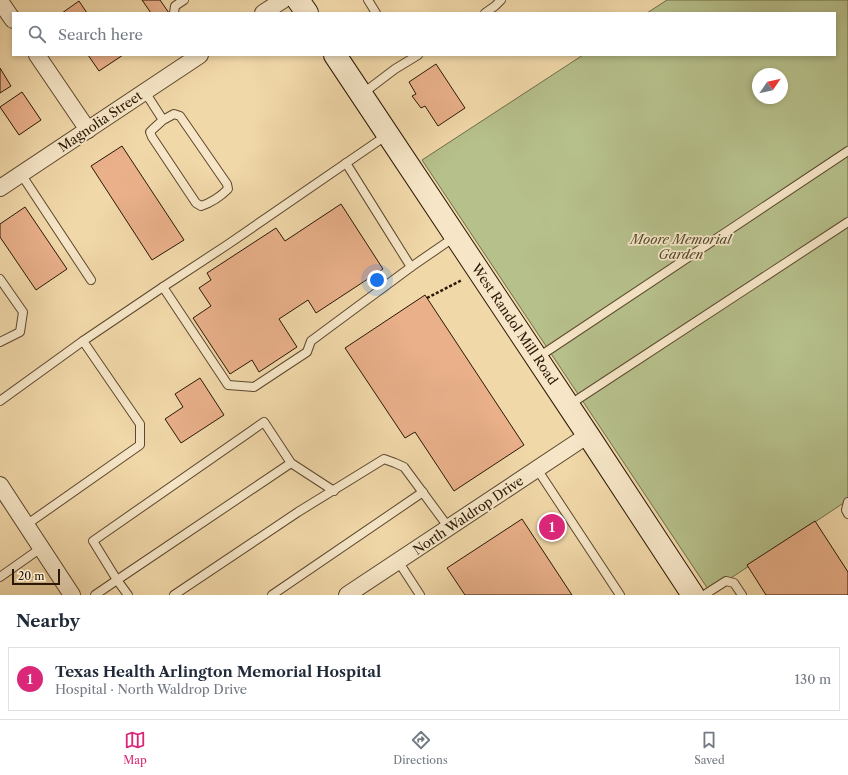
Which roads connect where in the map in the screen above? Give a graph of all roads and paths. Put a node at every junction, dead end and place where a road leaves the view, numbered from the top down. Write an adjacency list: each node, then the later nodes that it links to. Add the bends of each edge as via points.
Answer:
1 (184, 0): 6 (lane, via 176,6)
2 (368, 0): 8 (lane)
3 (501, 0): 9 (lane)
4 (0, 1): 10 (street)
5 (298, 3): 7 (street)
6 (174, 12)
7 (266, 12)
8 (375, 12)
9 (486, 12)
10 (12, 19)
11 (38, 56): 18 (street)
12 (197, 56): 15 (street, Magnolia Street)
13 (336, 56): 16 (main road, West Randol Mill Road)
14 (406, 58): 16 (lane, via 396,69)
15 (145, 92): 17 (lane); 18 (street, Magnolia Street)
16 (361, 95): 19 (main road, West Randol Mill Road)
17 (163, 120): 17 (lane, via 174,114 180,116 227,184 228,189 225,192 205,205 196,203 150,132)
18 (88, 130): 22 (street, Magnolia Street)
19 (388, 134): 21 (lane); 25 (main road, West Randol Mill Road)
20 (848, 151): 34 (lane)
21 (346, 163): 26 (lane); 30 (lane)
22 (21, 174): 23 (street, Magnolia Street); 28 (lane)
23 (0, 188)
24 (848, 222): 36 (lane)
25 (456, 236): 26 (lane); 34 (main road, West Randol Mill Road)
26 (411, 267): 30 (lane, via 311,341 307,352 254,387 228,385)
27 (0, 279): 33 (lane, via 23,312 20,332)
28 (91, 280)
29 (462, 280): 31 (path)
30 (163, 287): 32 (lane)
31 (427, 298)
32 (83, 341): 35 (lane); 45 (lane, via 140,424 140,445)
33 (0, 342)
34 (537, 358): 36 (main road, West Randol Mill Road)
35 (0, 402)
36 (569, 406): 37 (main road, West Randol Mill Road)
37 (588, 434): 39 (street, North Waldrop Drive); 59 (main road, West Randol Mill Road)
38 (291, 463): 41 (lane); 50 (lane); 50 (lane, via 264,422 93,541)
39 (537, 469): 46 (street, North Waldrop Drive); 58 (lane)
40 (0, 485): 45 (street)
41 (334, 491): 42 (lane, via 384,459 404,467); 54 (lane, via 298,512)
42 (422, 492): 46 (lane); 55 (lane)
43 (848, 502): 44 (lane)
44 (848, 514)
45 (26, 524): 47 (street)
46 (449, 528): 48 (street, North Waldrop Drive)
47 (41, 548): 49 (lane); 51 (street)
48 (398, 561): 56 (street, North Waldrop Drive); 57 (lane)
49 (0, 577)
50 (117, 580): 52 (lane); 53 (lane)
51 (72, 595)
52 (95, 595)
53 (128, 595)
54 (174, 595)
55 (272, 595)
56 (347, 595)
57 (420, 595)
58 (620, 595)
59 (693, 595)
60 (704, 595): 61 (lane, via 726,581 734,583)
61 (742, 595)

